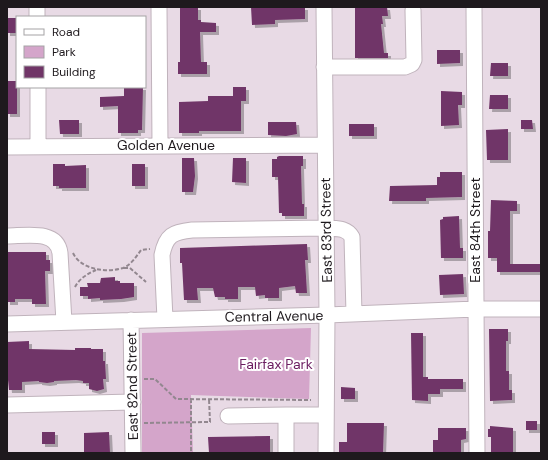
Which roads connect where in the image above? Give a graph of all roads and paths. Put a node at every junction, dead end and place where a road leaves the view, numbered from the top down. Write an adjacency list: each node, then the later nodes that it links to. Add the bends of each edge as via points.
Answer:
1 (159, 7): 7 (street)
2 (324, 7): 5 (street, East 83rd Street)
3 (474, 7): 20 (street, East 84th Street)
4 (413, 10): 5 (street, via 412,64 405,67)
5 (324, 67): 8 (street, East 83rd Street)
6 (38, 88): 10 (street)
7 (160, 145): 8 (street, Golden Avenue); 10 (street, Golden Avenue)
8 (325, 145): 11 (street, East 83rd Street)
9 (7, 147): 10 (street, Golden Avenue)
10 (38, 147)
11 (326, 228): 21 (street, via 345,229 352,237); 22 (street, East 83rd Street); 23 (street, via 192,230 175,233 166,240 162,255)
12 (7, 236): 25 (street, via 37,235 55,240 60,247)
13 (151, 249): 15 (path, via 141,250 131,263)
14 (67, 252): 16 (path, via 73,252 76,259)
15 (123, 268): 16 (path); 17 (path, via 130,268)
16 (96, 270): 18 (path, via 78,282)
17 (146, 282)
18 (75, 288)
19 (541, 309): 20 (street, Central Avenue)
20 (476, 310): 21 (street, Central Avenue); 42 (street, East 84th Street)
21 (354, 314): 22 (street, Central Avenue)
22 (327, 315): 23 (street, Central Avenue); 35 (street, East 83rd Street)
23 (165, 319): 24 (street, Central Avenue)
24 (131, 320): 25 (street, Central Avenue); 31 (street, East 82nd Street)
25 (64, 322): 26 (street, Central Avenue)
26 (7, 324)
27 (141, 379): 28 (path, via 155,379 176,399)
28 (191, 399): 29 (path); 36 (path)
29 (209, 399): 30 (path); 36 (path, via 210,422)
30 (312, 400)
31 (132, 402): 32 (street); 38 (street, East 82nd Street)
32 (7, 405)
33 (286, 415): 34 (street); 35 (street); 40 (street)
34 (228, 416)
35 (326, 416): 41 (street, East 83rd Street)
36 (191, 422): 37 (path); 39 (path)
37 (141, 423)
38 (133, 453)
39 (191, 453)
40 (286, 453)
41 (326, 453)
42 (477, 453)

